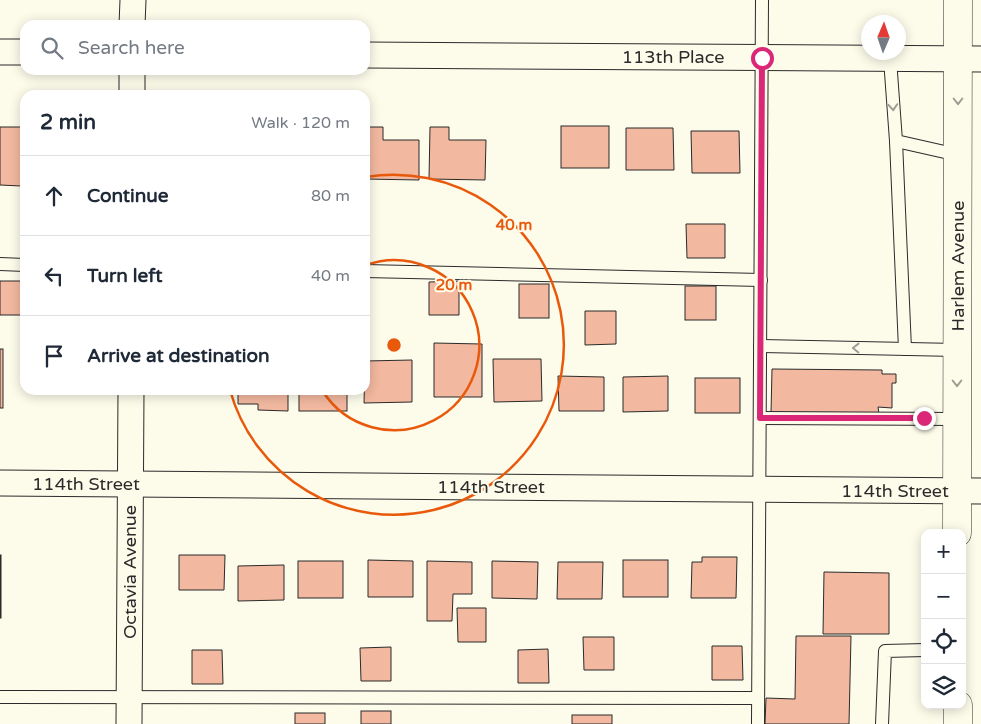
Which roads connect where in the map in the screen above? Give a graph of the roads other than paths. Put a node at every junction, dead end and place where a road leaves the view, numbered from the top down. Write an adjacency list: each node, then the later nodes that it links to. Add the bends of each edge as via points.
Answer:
1 (133, 0): 4 (street)
2 (762, 0): 8 (lane)
3 (958, 0): 11 (main road, Harlem Avenue)
4 (132, 20)
5 (0, 52): 6 (street)
6 (20, 52)
7 (370, 55): 8 (street, 113th Place)
8 (762, 58): 9 (street, 113th Place); 20 (lane)
9 (861, 59)
10 (906, 59): 11 (street, 113th Place)
11 (969, 59): 16 (main road, Harlem Avenue, one-way to 16)
12 (890, 60): 15 (lane, one-way to 15)
13 (132, 75): 14 (street)
14 (132, 90)
15 (896, 141): 16 (lane); 22 (lane)
16 (958, 155): 23 (main road, Harlem Avenue)
17 (0, 264): 18 (lane)
18 (20, 264)
19 (370, 271): 20 (lane)
20 (760, 280): 21 (lane)
21 (760, 346): 22 (lane, one-way to 21); 25 (lane)
22 (905, 349): 23 (lane)
23 (957, 350): 26 (main road, Harlem Avenue, one-way to 26)
24 (131, 395): 28 (street, Octavia Avenue)
25 (760, 418): 26 (lane); 29 (lane)
26 (957, 419): 30 (main road, Harlem Avenue)
27 (0, 483): 28 (street, 114th Street)
28 (131, 484): 29 (street, 114th Street); 34 (street, Octavia Avenue)
29 (760, 489): 30 (street, 114th Street); 35 (lane)
30 (969, 491): 31 (main road, Harlem Avenue)
31 (958, 529)
32 (921, 650): 39 (lane, via 885,651)
33 (0, 697): 34 (lane)
34 (130, 697): 35 (lane); 37 (street, Octavia Avenue)
35 (758, 698): 38 (lane)
36 (958, 709): 40 (main road)
37 (130, 724)
38 (758, 724)
39 (882, 724)
40 (958, 724)

